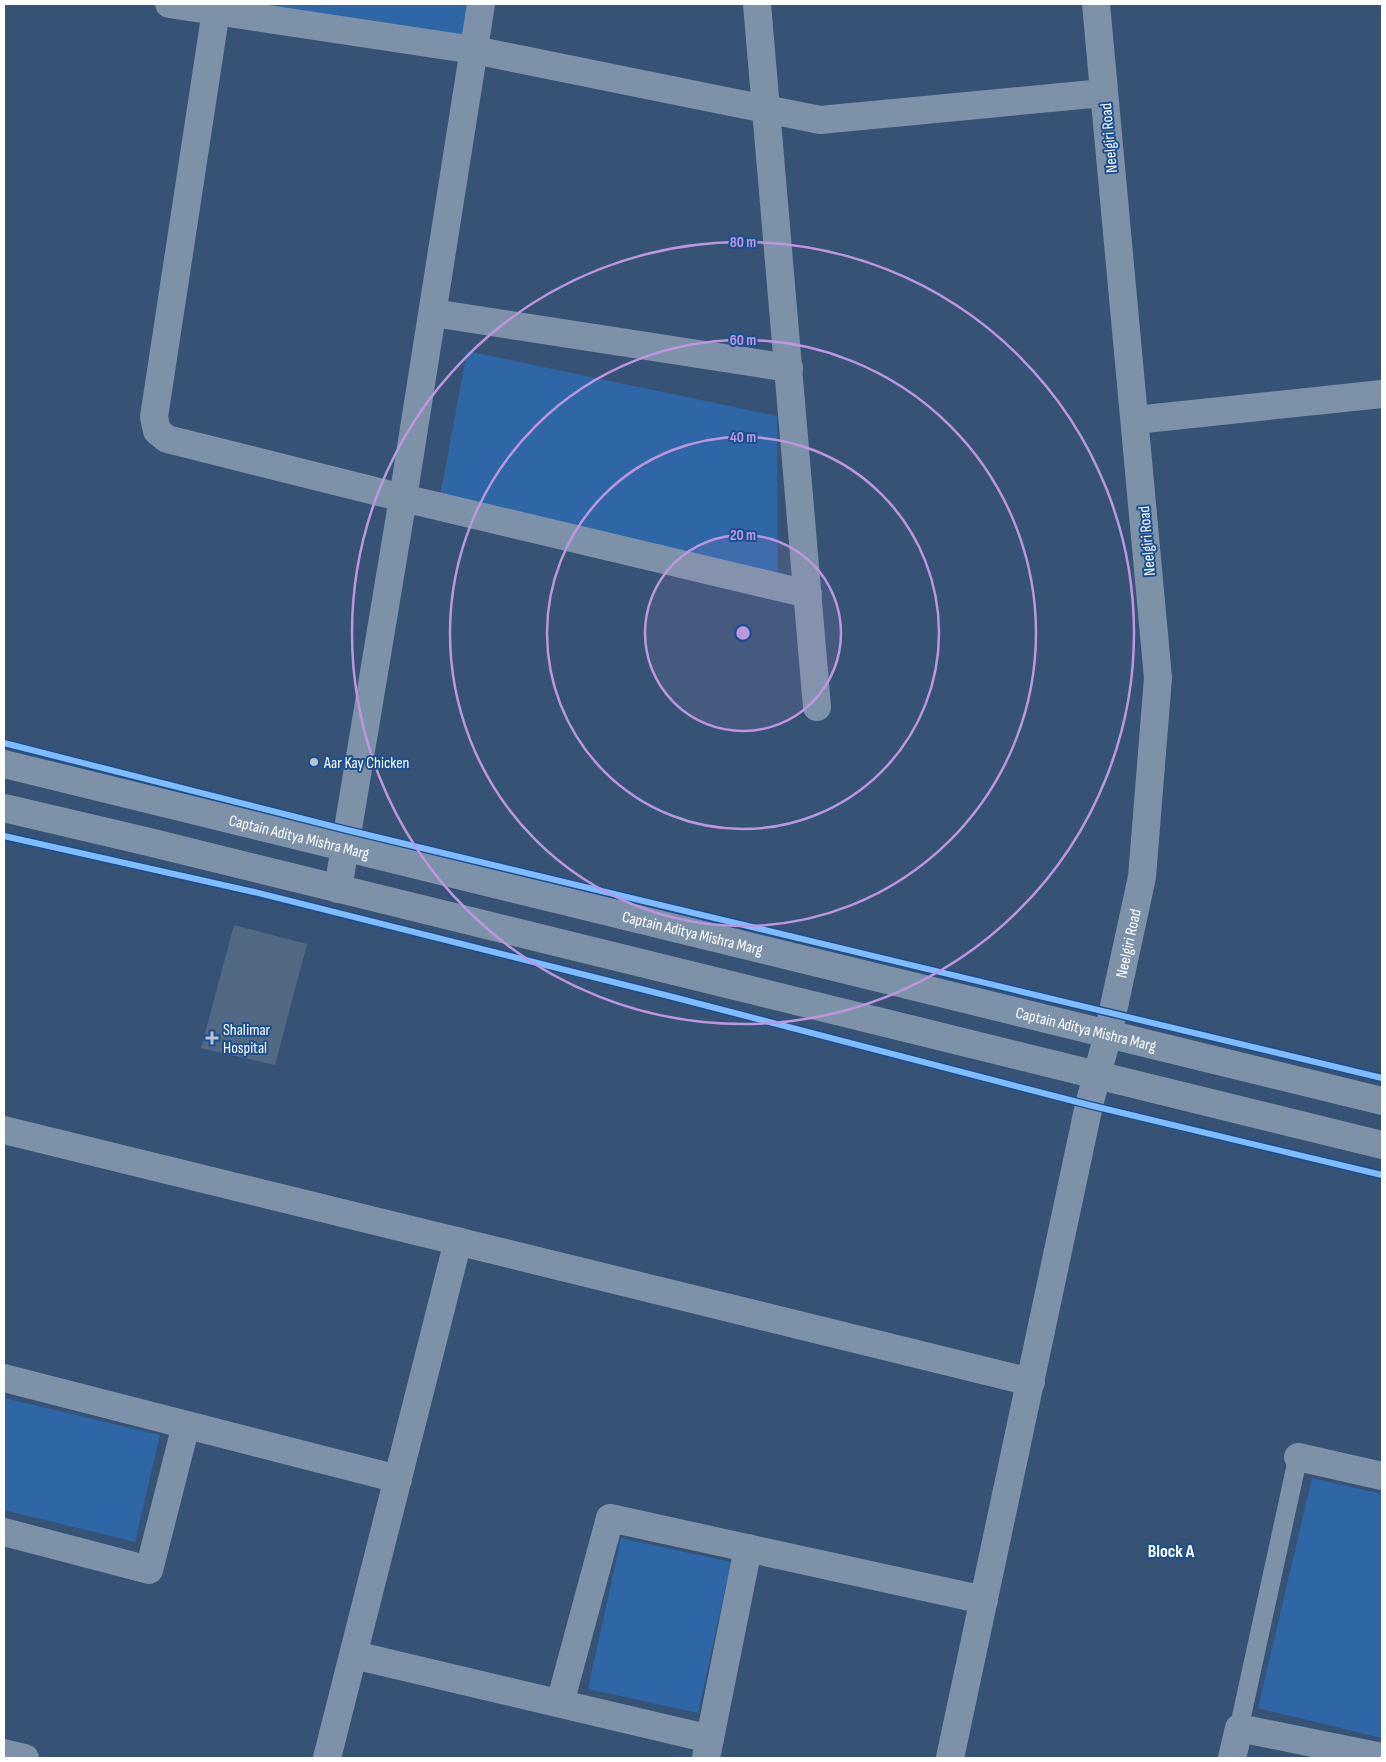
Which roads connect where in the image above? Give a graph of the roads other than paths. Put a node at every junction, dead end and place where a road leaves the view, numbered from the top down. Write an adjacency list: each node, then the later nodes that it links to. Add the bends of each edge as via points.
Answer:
1 (168, 4): 5 (street)
2 (481, 4): 6 (street)
3 (757, 4): 8 (street)
4 (1096, 4): 7 (street, Neelgiri Road)
5 (217, 7): 6 (street); 13 (street, via 154,417 157,431 167,439)
6 (474, 50): 8 (street); 9 (street)
7 (1103, 93): 8 (street, via 820,120); 12 (street, Neelgiri Road)
8 (767, 110): 10 (street)
9 (433, 313): 10 (street); 13 (street)
10 (789, 368): 14 (street)
11 (1382, 394): 12 (street)
12 (1135, 420): 20 (street, Neelgiri Road, via 1158,678 1142,877)
13 (403, 498): 14 (street); 18 (street)
14 (808, 594): 15 (street)
15 (817, 707)
16 (4, 764): 18 (street, Captain Aditya Mishra Marg)
17 (4, 808): 19 (street)
18 (344, 847): 19 (street); 20 (street, Captain Aditya Mishra Marg)
19 (338, 889): 21 (street)
20 (1108, 1034): 21 (street, Neelgiri Road); 22 (street, Captain Aditya Mishra Marg)
21 (1096, 1075): 24 (street); 27 (street, Neelgiri Road)
22 (1382, 1101)
23 (4, 1130): 25 (street)
24 (1382, 1145)
25 (458, 1241): 27 (street); 31 (street)
26 (4, 1378): 28 (street)
27 (1031, 1382): 34 (street, Neelgiri Road)
28 (186, 1425): 31 (street); 32 (street, via 149,1570)
29 (1298, 1457): 30 (street); 37 (lane)
30 (1382, 1476)
31 (398, 1479): 35 (street)
32 (4, 1532)
33 (748, 1548): 34 (street); 36 (street, via 610,1518); 38 (street)
34 (984, 1600): 43 (street, Neelgiri Road)
35 (354, 1654): 36 (street); 42 (street)
36 (560, 1703): 38 (street)
37 (1239, 1728): 40 (street); 44 (street)
38 (708, 1748)
39 (4, 1753): 41 (street)
40 (1382, 1757)
41 (25, 1758)
42 (327, 1758)
43 (950, 1758)
44 (1232, 1758)

